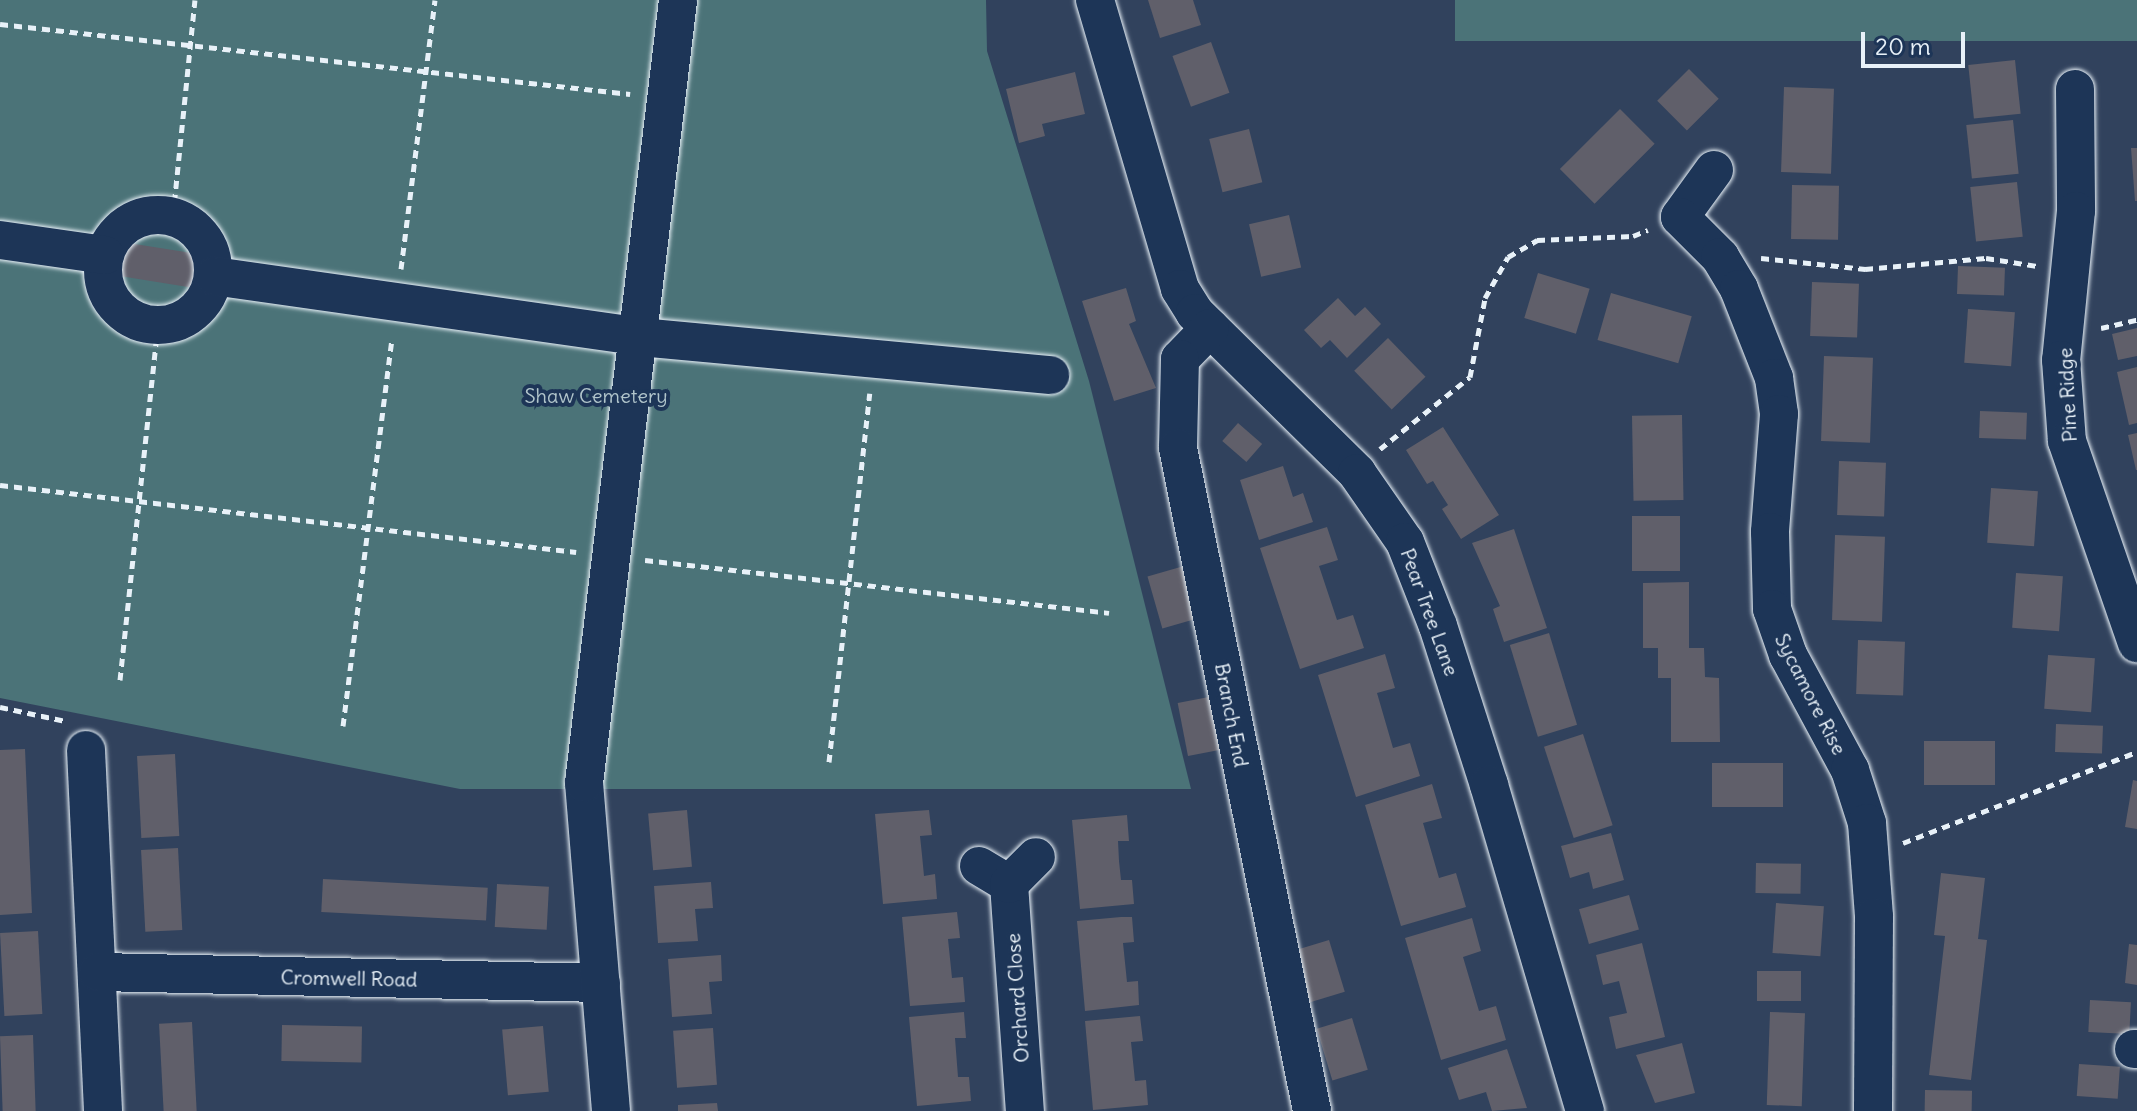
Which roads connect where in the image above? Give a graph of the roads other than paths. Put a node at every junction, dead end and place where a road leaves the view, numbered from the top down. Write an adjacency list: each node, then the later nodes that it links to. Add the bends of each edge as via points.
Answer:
1 (678, 0): 9 (street)
2 (1095, 0): 8 (street, Pear Tree Lane, via 1175,276 1195,313)
3 (2075, 89): 11 (street, Pine Ridge, via 2076,211 2061,360 2067,441)
4 (1714, 170): 21 (street, Sycamore Rise, via 1680,217 1720,257 1755,319 1778,402 1770,532 1772,609 1788,655 1860,793 1871,851)
5 (0, 240): 6 (street)
6 (105, 255): 7 (street, via 131,222 173,216 203,239); 7 (street, via 104,280 114,303 133,319 158,325 184,319 205,301)
7 (214, 276): 9 (street)
8 (1210, 328): 19 (street, Branch End, via 1180,359 1178,448); 20 (street, Pear Tree Lane, via 1357,473 1405,542 1438,626 1542,954)
9 (640, 337): 10 (street); 15 (street, via 584,783)
10 (1050, 375)
11 (2137, 643)
12 (86, 750): 14 (street)
13 (1036, 857): 18 (street, Orchard Close, via 994,875)
14 (98, 972): 15 (street, Cromwell Road); 16 (street)
15 (601, 983): 17 (street)
16 (103, 1111)
17 (611, 1111)
18 (1025, 1111)
19 (1312, 1111)
20 (1585, 1111)
21 (1873, 1111)

